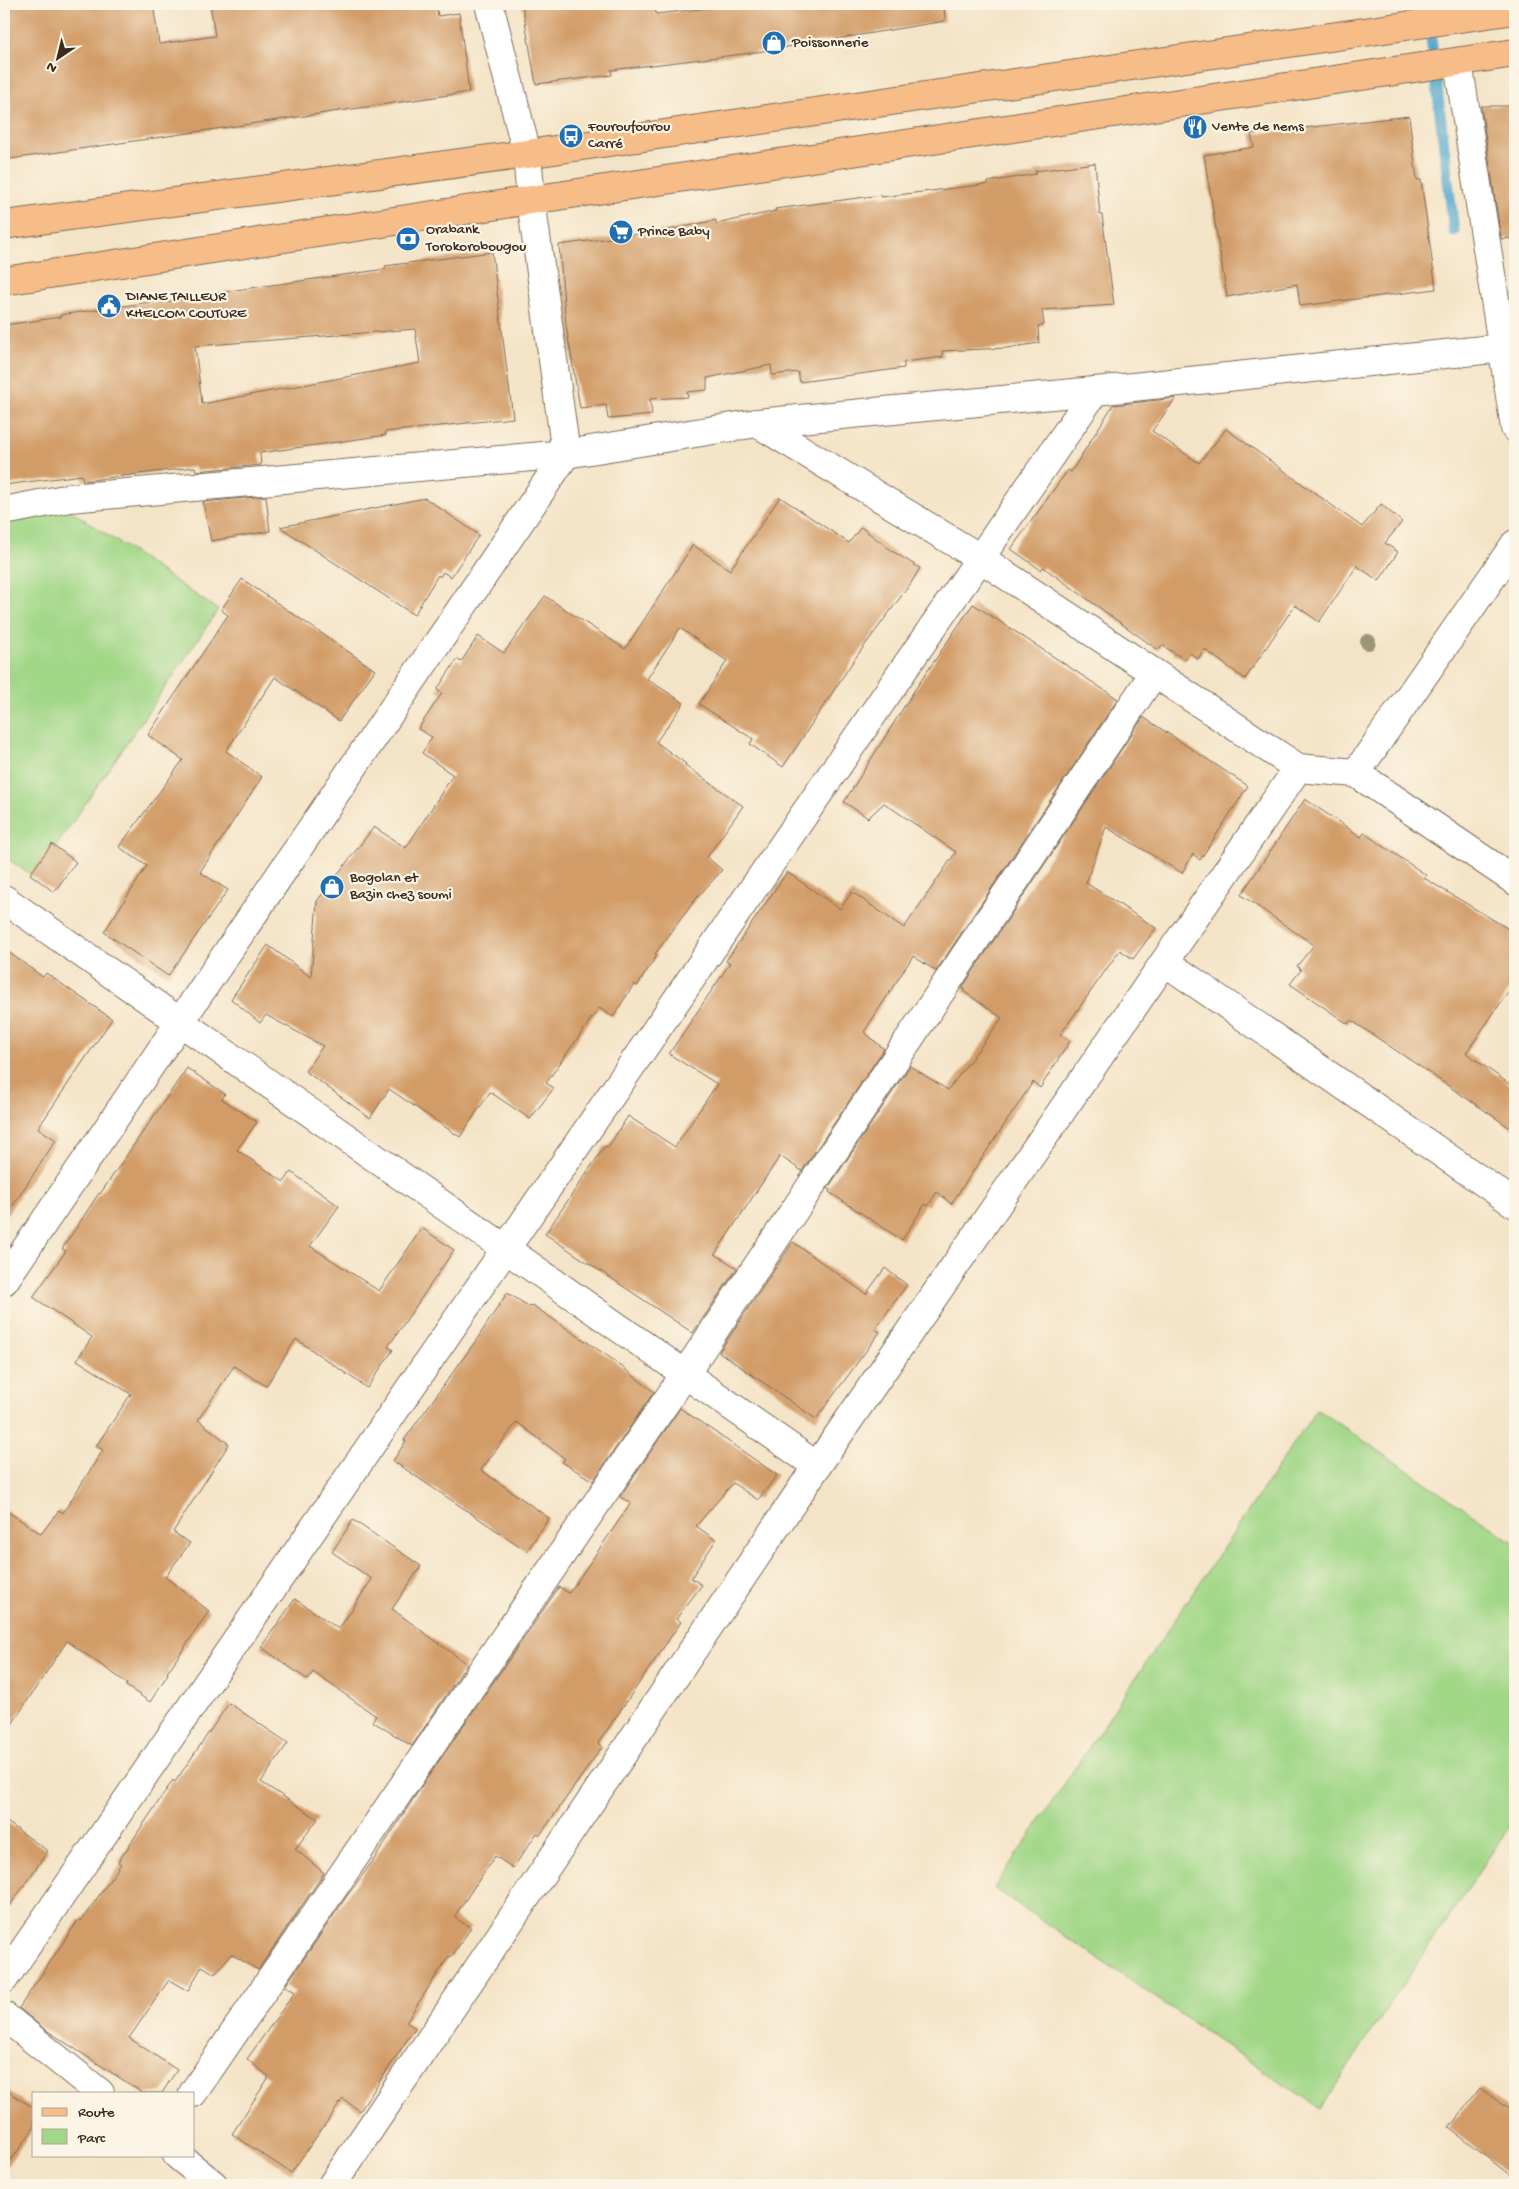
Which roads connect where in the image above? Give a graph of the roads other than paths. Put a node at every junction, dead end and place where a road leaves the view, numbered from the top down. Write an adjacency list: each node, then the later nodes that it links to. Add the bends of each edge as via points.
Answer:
1 (489, 4): 6 (street)
2 (1515, 10): 3 (main road)
3 (1452, 12): 5 (main road); 6 (main road)
4 (1515, 53): 5 (main road)
5 (1458, 62): 7 (main road); 10 (street)
6 (527, 154): 7 (street); 8 (main road)
7 (531, 200): 9 (main road); 14 (street)
8 (4, 225)
9 (4, 281)
10 (1502, 348): 11 (street); 13 (street)
11 (1095, 391): 12 (street); 17 (street)
12 (756, 423): 14 (street); 17 (street)
13 (1515, 428)
14 (566, 454): 15 (street, via 70,498); 24 (street)
15 (4, 511)
16 (1515, 544): 20 (street)
17 (980, 558): 18 (street); 26 (street)
18 (1154, 673): 19 (street); 28 (street)
19 (1298, 768): 20 (street); 23 (street)
20 (1356, 773): 21 (street)
21 (1515, 881)
22 (4, 899): 24 (street)
23 (1165, 962): 25 (street); 29 (street)
24 (180, 1022): 26 (street); 27 (street)
25 (1515, 1204)
26 (505, 1249): 28 (street); 30 (street)
27 (4, 1281)
28 (684, 1374): 29 (street); 33 (street)
29 (816, 1466): 36 (street)
30 (4, 1979)
31 (4, 2016): 32 (street)
32 (99, 2092)
33 (194, 2092)
34 (178, 2156): 35 (street)
35 (214, 2185)
36 (332, 2185)

